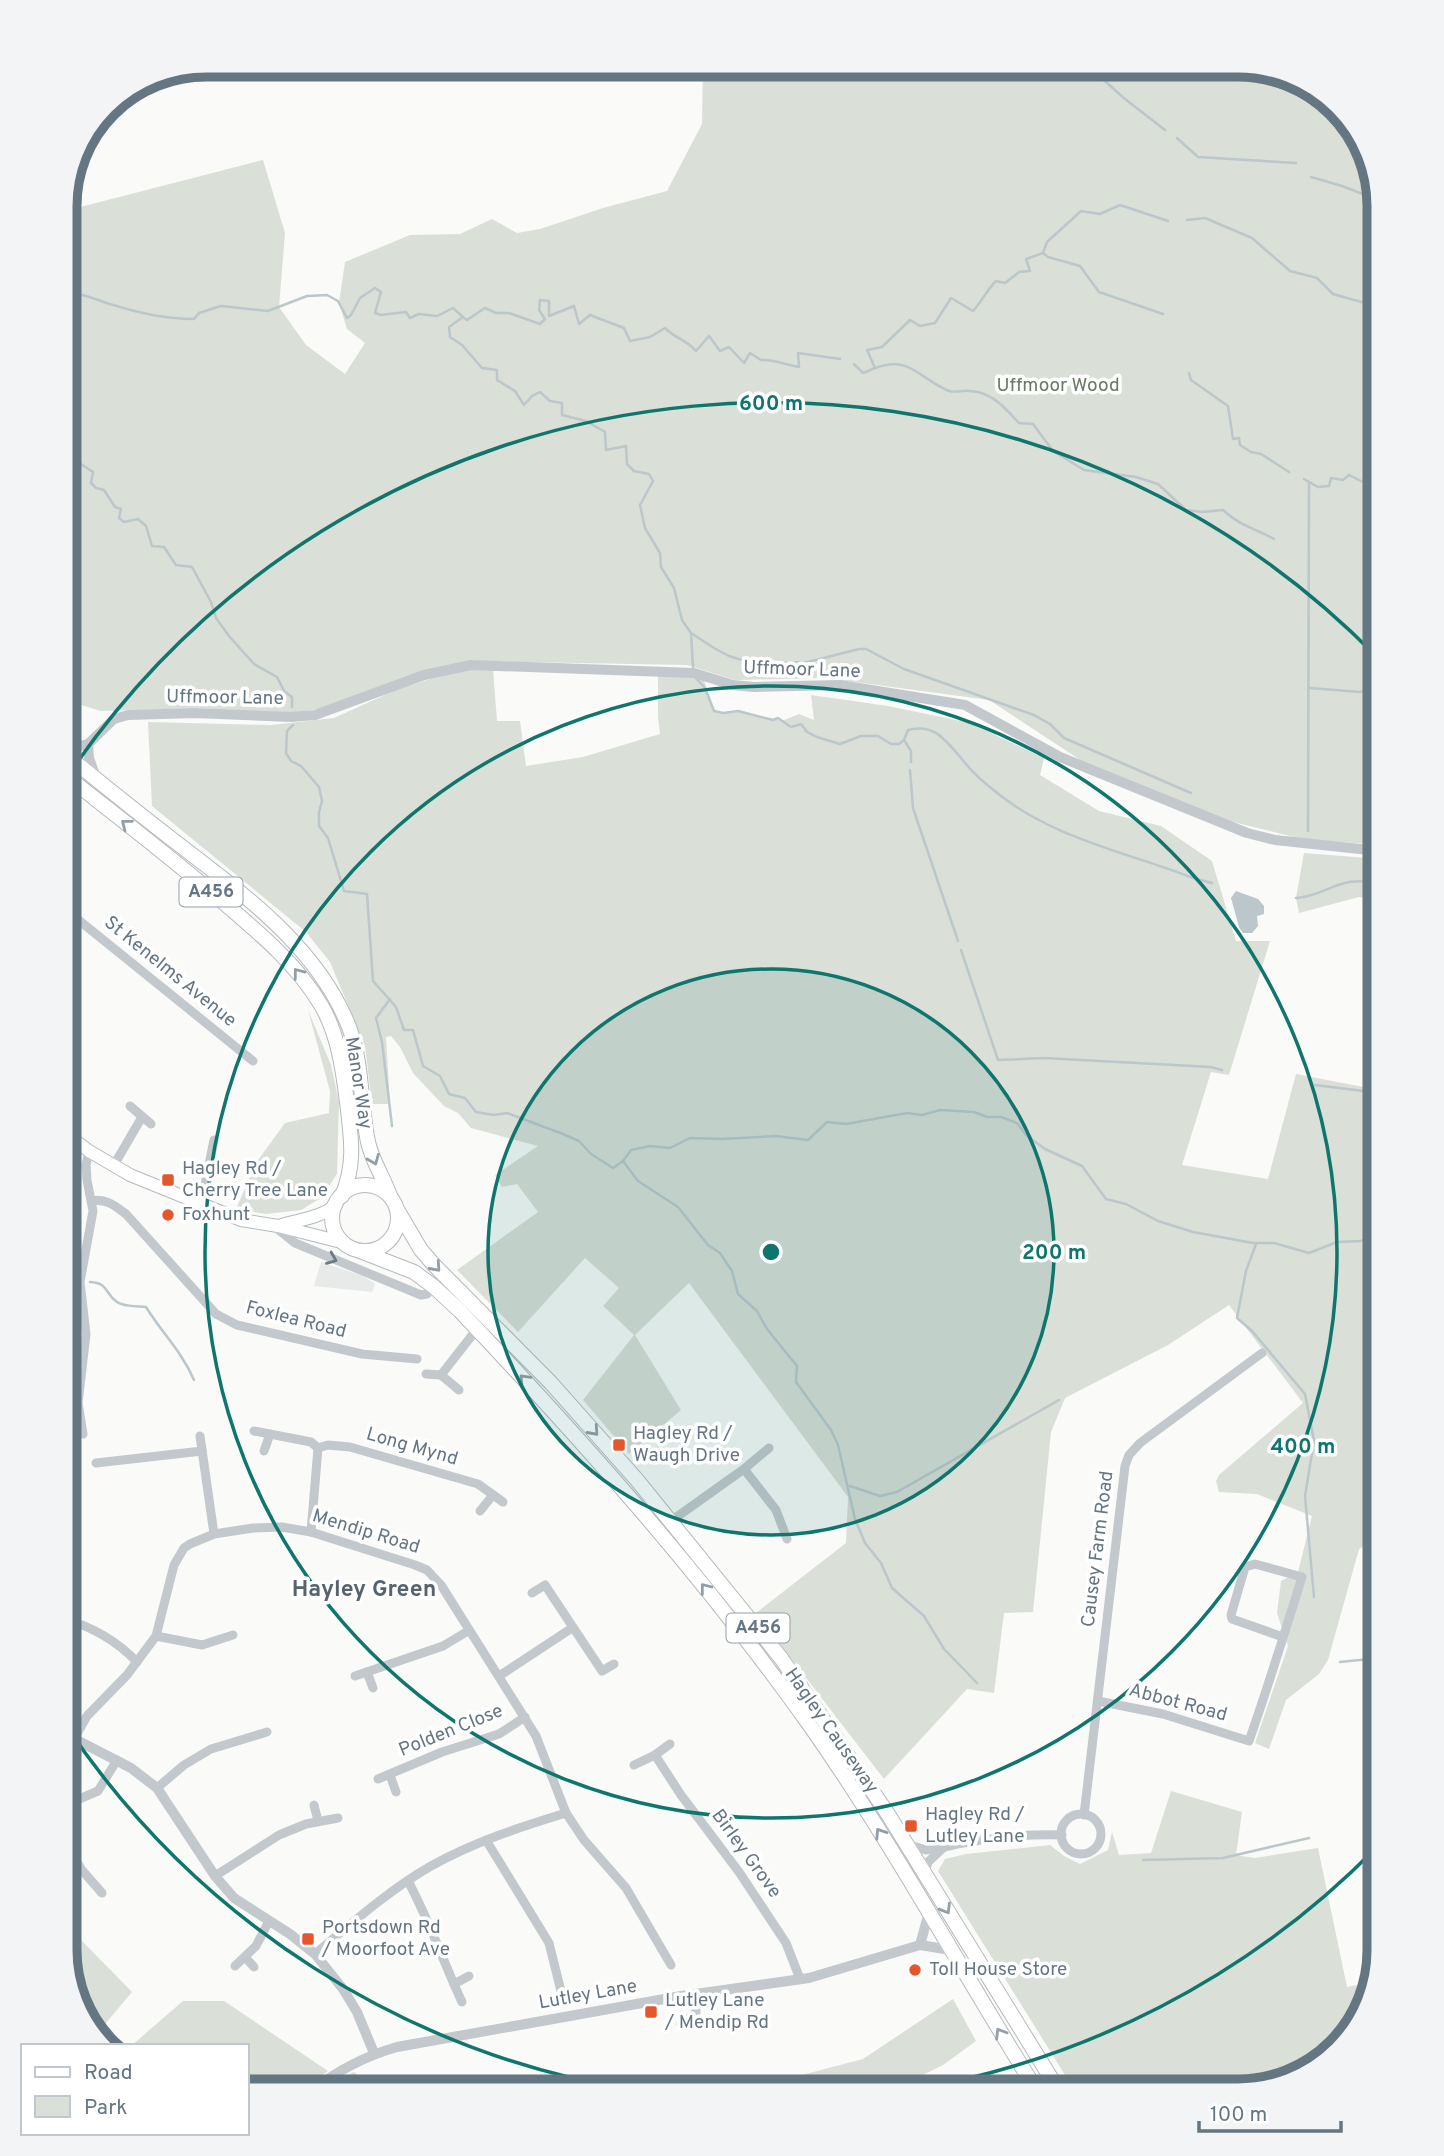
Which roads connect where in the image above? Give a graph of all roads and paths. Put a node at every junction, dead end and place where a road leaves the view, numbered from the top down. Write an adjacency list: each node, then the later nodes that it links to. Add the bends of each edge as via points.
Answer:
1 (88, 744): 2 (street); 4 (street); 6 (street, Uffmoor Lane, via 114,719 128,715 315,715 424,675 471,665 694,673 754,687 840,685 965,705 1060,757 1247,833)
2 (77, 747)
3 (77, 763): 4 (highway, Manor Way / A456)
4 (98, 780): 16 (highway, Manor Way / A456, one-way to 16, via 260,910 322,975 349,1028 362,1085 368,1143)
5 (77, 784): 17 (highway, Manor Way / A456, one-way to 5, via 349,1180 350,1130 342,1064 322,1007 295,968 250,925)
6 (1367, 850)
7 (77, 919): 8 (street, St Kenelms Avenue)
8 (253, 1061)
9 (130, 1106): 10 (street)
10 (142, 1117): 11 (street); 15 (street)
11 (151, 1124)
12 (214, 1140): 19 (street)
13 (77, 1142): 14 (main road)
14 (89, 1152): 15 (main road); 18 (street, via 86,1172)
15 (114, 1165): 19 (main road)
16 (390, 1196): 17 (highway, via 368,1185 355,1187); 20 (highway, A456)
17 (339, 1200): 21 (main road, via 329,1211); 22 (highway, A456, via 332,1219)
18 (92, 1201): 27 (street, Foxlea Road, via 109,1202 126,1214 216,1314 237,1325 362,1354); 31 (street, via 80,1282 86,1334)
19 (201, 1204): 21 (main road, via 241,1220)
20 (397, 1211): 23 (highway, via 391,1238 384,1245); 45 (highway, Hagley Causeway / A456, one-way to 45, via 434,1265 551,1383)
21 (276, 1226): 22 (main road); 24 (street, one-way to 24, via 295,1243 421,1295)
22 (341, 1242): 23 (highway, A456)
23 (360, 1251): 24 (highway, Hagley Causeway / A456, via 414,1272)
24 (433, 1286): 25 (highway, Hagley Causeway / A456)
25 (477, 1329): 29 (street); 90 (highway, Hagley Causeway / A456, one-way to 25, via 811,1727 703,1584 626,1491)
26 (1262, 1353): 62 (street, Causey Farm Road, via 1129,1455 1122,1478)
27 (416, 1359)
28 (426, 1374): 29 (street)
29 (441, 1375): 30 (street)
30 (459, 1390)
31 (78, 1403): 33 (street)
32 (254, 1431): 34 (street, Long Mynd)
33 (83, 1434)
34 (270, 1434): 36 (street, Long Mynd, via 311,1442); 39 (street)
35 (200, 1436): 38 (street)
36 (318, 1448): 42 (street, Long Mynd, via 350,1447 478,1484); 46 (street)
37 (769, 1448): 41 (street)
38 (202, 1451): 40 (street); 47 (street)
39 (264, 1451)
40 (96, 1463)
41 (744, 1469): 45 (street); 48 (street, via 776,1510)
42 (493, 1494): 43 (street, Long Mynd); 44 (street)
43 (503, 1502)
44 (480, 1511)
45 (671, 1521): 83 (highway, Hagley Causeway / A456, via 781,1658)
46 (311, 1532): 47 (street, Mendip Road, via 273,1526); 52 (street, Mendip Road, via 427,1570)
47 (214, 1534): 54 (street, Mendip Road, via 190,1544 178,1556)
48 (787, 1539)
49 (532, 1593): 51 (street, via 545,1585)
50 (77, 1623): 56 (street, via 124,1648)
51 (572, 1628): 57 (street, via 602,1671); 60 (street)
52 (468, 1631): 58 (street, via 443,1646); 60 (street, Mendip Road)
53 (233, 1635): 54 (street, via 202,1645)
54 (156, 1636): 56 (street, Mendip Road)
55 (1283, 1637): 55 (street, via 1302,1577 1250,1564 1242,1574 1231,1615); 62 (street, Abbot Road, via 1249,1741 1163,1714)
56 (137, 1661): 64 (street, Mendip Road)
57 (614, 1664)
58 (367, 1672): 59 (street); 61 (street)
59 (355, 1676)
60 (499, 1676): 63 (street, Mendip Road)
61 (373, 1688)
62 (1098, 1701): 78 (street, Causey Farm Road)
63 (525, 1717): 71 (street, Polden Close, via 499,1734); 77 (street, Mendip Road)
64 (77, 1728)
65 (267, 1732): 73 (street, via 211,1749)
66 (77, 1741): 69 (street)
67 (670, 1744): 68 (street)
68 (655, 1755): 70 (street); 100 (street, Birley Grove, via 786,1942)
69 (117, 1760): 73 (street); 75 (street, via 98,1791)
70 (634, 1765)
71 (390, 1775): 72 (street, Polden Close); 74 (street, Polden Close)
72 (378, 1779)
73 (157, 1788): 87 (street)
74 (396, 1792)
75 (77, 1800)
76 (314, 1805): 80 (street)
77 (566, 1813): 82 (street); 96 (street, Mendip Road, via 626,1888)
78 (1084, 1815): 81 (street, via 1072,1816); 81 (street, via 1100,1828 1101,1839 1093,1850 1073,1853)
79 (338, 1818): 80 (street)
80 (318, 1821): 87 (street, via 279,1835)
81 (1062, 1835): 84 (street, via 1037,1834)
82 (486, 1839): 88 (street); 104 (street, via 549,1943)
83 (908, 1844): 84 (street, via 918,1850); 86 (highway, Hagley Causeway / A456)
84 (944, 1847): 86 (street, via 928,1862)
85 (77, 1862): 89 (street)
86 (925, 1872): 109 (highway, Hagley Causeway / A456, one-way to 109)
87 (215, 1876): 91 (street, via 234,1898)
88 (408, 1881): 94 (street); 101 (street)
89 (102, 1893)
90 (929, 1912): 92 (street); 93 (highway, Hagley Causeway / A456)
91 (269, 1921): 94 (street); 95 (street)
92 (920, 1945): 93 (street, Lutley Lane); 100 (street, Lutley Lane)
93 (951, 1950): 108 (highway, Hagley Causeway / A456, one-way to 93)
94 (315, 1954): 106 (street, via 344,1989)
95 (245, 1957): 97 (street); 98 (street)
96 (671, 1965)
97 (235, 1966)
98 (254, 1966)
99 (469, 1976): 101 (street)
100 (800, 1979): 102 (street, Lutley Lane)
101 (453, 1984): 103 (street)
102 (695, 1994): 105 (street, via 696,2013); 106 (street, Lutley Lane)
103 (461, 2001)
104 (564, 2003)
105 (681, 2024)
106 (374, 2053): 107 (street, Lutley Lane)
107 (329, 2079)
108 (1030, 2079)
109 (1052, 2079)

